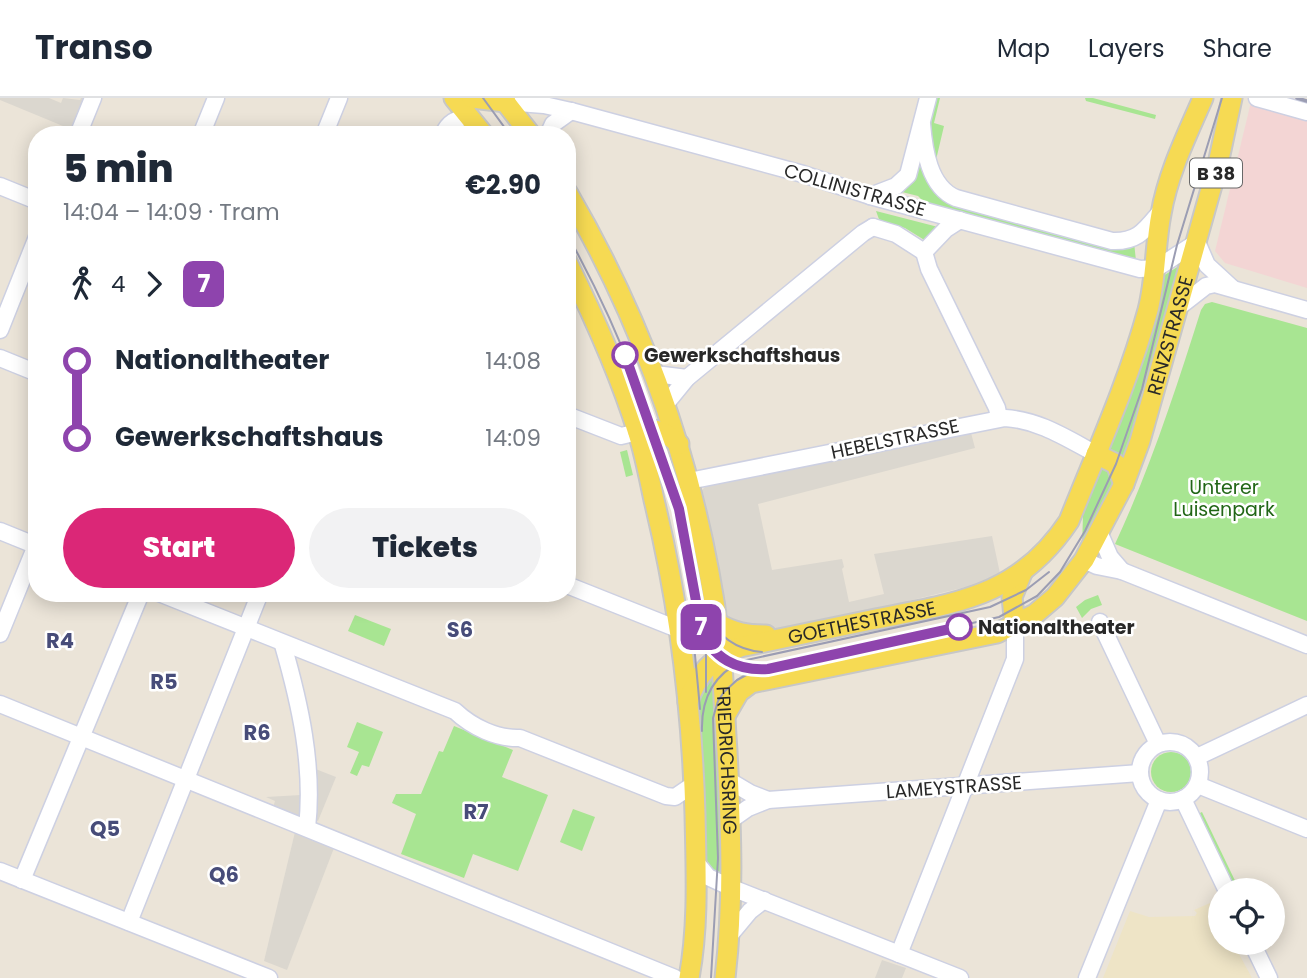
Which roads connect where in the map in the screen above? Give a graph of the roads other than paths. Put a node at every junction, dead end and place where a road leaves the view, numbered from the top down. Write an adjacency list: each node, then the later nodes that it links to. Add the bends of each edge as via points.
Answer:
1 (93, 98): 14 (street)
2 (216, 98): 15 (street)
3 (339, 98): 16 (street)
4 (454, 98): 10 (main road)
5 (928, 98): 13 (street)
6 (1203, 98): 25 (main road, RENZSTRASSE / B 38)
7 (1257, 98): 12 (street)
8 (504, 100): 10 (main road); 11 (street, COLLINISTRASSE); 19 (main road)
9 (1232, 100): 28 (main road, RENZSTRASSE / B 38)
10 (470, 107): 17 (street); 18 (main road)
11 (571, 111): 20 (street); 22 (street, COLLINISTRASSE)
12 (1307, 112)
13 (922, 124): 22 (street, via 908,175 896,186); 25 (street, COLLINISTRASSE, via 930,165 943,189 956,198 1112,241 1141,234)
14 (82, 126)
15 (205, 126)
16 (328, 126)
17 (446, 126)
18 (480, 126)
19 (524, 126)
20 (552, 126)
21 (0, 186): 23 (street)
22 (870, 196): 26 (street, COLLINISTRASSE); 27 (street)
23 (28, 197)
24 (576, 209): 39 (main road, FRIEDRICHSRING, via 619,290)
25 (1161, 211): 31 (main road, RENZSTRASSE / B 38)
26 (960, 220): 29 (street); 31 (street, COLLINISTRASSE, via 1140,270)
27 (873, 227): 29 (street, via 896,234); 40 (street)
28 (1197, 242): 31 (street); 33 (street, via 1207,265); 34 (main road, RENZSTRASSE / B 38)
29 (924, 252): 43 (street)
30 (28, 260): 36 (street)
31 (1154, 268): 46 (main road, RENZSTRASSE / B 38, via 1149,307 1131,365)
32 (576, 281): 44 (main road, FRIEDRICHSRING, via 610,354)
33 (1232, 288): 34 (street, via 1206,286); 35 (street)
34 (1179, 307): 48 (main road, RENZSTRASSE / B 38)
35 (1307, 310)
36 (0, 330)
37 (0, 358): 38 (street)
38 (28, 369)
39 (655, 374): 40 (street); 41 (main road, FRIEDRICHSRING)
40 (687, 377): 41 (street)
41 (665, 405): 45 (main road, FRIEDRICHSRING)
42 (576, 418): 44 (street, via 621,436)
43 (999, 418): 46 (street, HEBELSTRASSE, via 1035,423); 47 (street, HEBELSTRASSE)
44 (638, 432): 45 (main road, via 659,429); 65 (main road, FRIEDRICHSRING)
45 (679, 444): 47 (main road, FRIEDRICHSRING)
46 (1096, 454): 48 (main road, via 1116,464); 49 (main road, GOETHESTRASSE / B 38)
47 (689, 481): 62 (main road, FRIEDRICHSRING)
48 (1124, 485): 51 (main road, RENZSTRASSE / B 38)
49 (1069, 521): 53 (main road); 56 (main road, GOETHESTRASSE / B 38, via 1043,555)
50 (0, 531): 52 (street)
51 (1100, 534): 53 (main road, RENZSTRASSE / B 38); 55 (street)
52 (28, 542)
53 (1084, 560): 55 (street); 63 (main road, GOETHESTRASSE / B 38, via 1055,597)
54 (28, 565): 66 (street)
55 (1122, 571): 69 (street)
56 (1022, 573): 63 (main road, via 1012,597); 67 (main road, GOETHESTRASSE / B 38, via 966,600)
57 (576, 589): 65 (street)
58 (137, 602): 75 (street)
59 (181, 602): 64 (street)
60 (256, 602): 64 (street)
61 (1100, 622): 76 (street)
62 (717, 623): 67 (main road, via 744,635); 70 (main road, FRIEDRICHSRING)
63 (1014, 625): 74 (main road, GOETHESTRASSE / B 38, via 751,683 739,692); 83 (street, via 1015,659)
64 (246, 629): 68 (street); 79 (street)
65 (680, 630): 71 (main road, FRIEDRICHSRING)
66 (0, 634)
67 (780, 640): 70 (main road, GOETHESTRASSE / B 38)
68 (283, 645): 81 (street, via 455,711 467,722 507,738 520,738 666,796 676,797); 88 (street, via 302,717)
69 (1307, 645)
70 (721, 656): 71 (main road, B 38, via 697,678); 74 (main road, FRIEDRICHSRING)
71 (688, 702): 81 (main road, FRIEDRICHSRING)
72 (0, 704): 75 (street)
73 (1307, 705): 77 (street)
74 (725, 716): 80 (main road, FRIEDRICHSRING)
75 (82, 736): 79 (street); 93 (street)
76 (1158, 744): 77 (street, via 1175,742); 78 (street, via 1144,756)
77 (1197, 757): 82 (street)
78 (1140, 773): 83 (street, LAMEYSTRASSE); 86 (street, via 1146,789)
79 (187, 779): 88 (street); 96 (street)
80 (729, 780): 85 (street); 87 (main road, FRIEDRICHSRING)
81 (694, 784): 90 (main road, FRIEDRICHSRING)
82 (1198, 785): 84 (street); 89 (street)
83 (966, 786): 85 (street, LAMEYSTRASSE); 98 (street)
84 (1183, 799): 86 (street); 92 (street)
85 (768, 800): 87 (street, LAMEYSTRASSE)
86 (1159, 800): 105 (street)
87 (731, 820): 94 (main road, FRIEDRICHSRING)
88 (307, 828): 101 (street)
89 (1307, 829)
90 (696, 862): 94 (street, via 708,877); 102 (main road, FRIEDRICHSRING)
91 (0, 871): 93 (street)
92 (1221, 878)
93 (22, 880): 96 (street)
94 (732, 888): 95 (street); 97 (main road, FRIEDRICHSRING)
95 (764, 900): 97 (street); 98 (street)
96 (129, 922): 100 (street)
97 (730, 935): 103 (main road, FRIEDRICHSRING)
98 (898, 954): 104 (street)
99 (1258, 955): 106 (street)
100 (269, 978)
101 (675, 978)
102 (689, 978)
103 (725, 978)
104 (960, 978)
105 (1087, 978)
106 (1269, 978)

